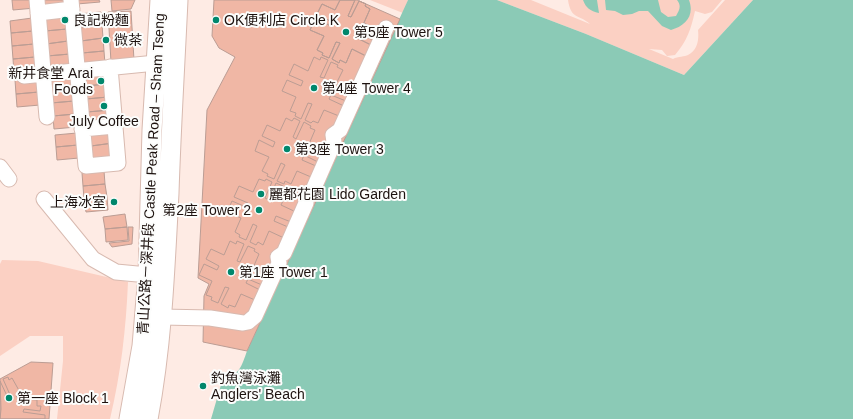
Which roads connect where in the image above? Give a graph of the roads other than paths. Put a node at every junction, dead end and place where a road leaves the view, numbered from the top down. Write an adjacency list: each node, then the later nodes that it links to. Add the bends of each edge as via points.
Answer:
1 (160, 0): 6 (main road, 青山公路－深井段 Castle Peak Road – Sham Tseng)
2 (178, 0): 16 (main road, 青山公路－深井段 Castle Peak Road – Sham Tseng)
3 (71, 5): 4 (lane); 8 (lane)
4 (37, 6): 9 (lane)
5 (386, 28): 16 (lane, via 340,130 332,135 334,142 312,190 306,195 306,203 284,253 278,257 279,264 255,316 244,323 220,319)
6 (156, 63): 7 (lane); 15 (main road, 青山公路－深井段 Castle Peak Road – Sham Tseng)
7 (110, 67): 8 (lane); 12 (lane)
8 (77, 70): 9 (lane); 13 (lane)
9 (43, 74): 10 (lane); 11 (lane)
10 (24, 76)
11 (47, 117)
12 (115, 126): 13 (lane); 13 (lane, via 118,163 86,166)
13 (82, 129)
14 (44, 199): 15 (lane, via 93,259 116,272)
15 (148, 275): 17 (main road, 青山公路－深井段 Castle Peak Road – Sham Tseng, via 142,346)
16 (162, 317): 18 (main road, 青山公路－深井段 Castle Peak Road – Sham Tseng, via 155,384)
17 (129, 419)
18 (148, 419)

